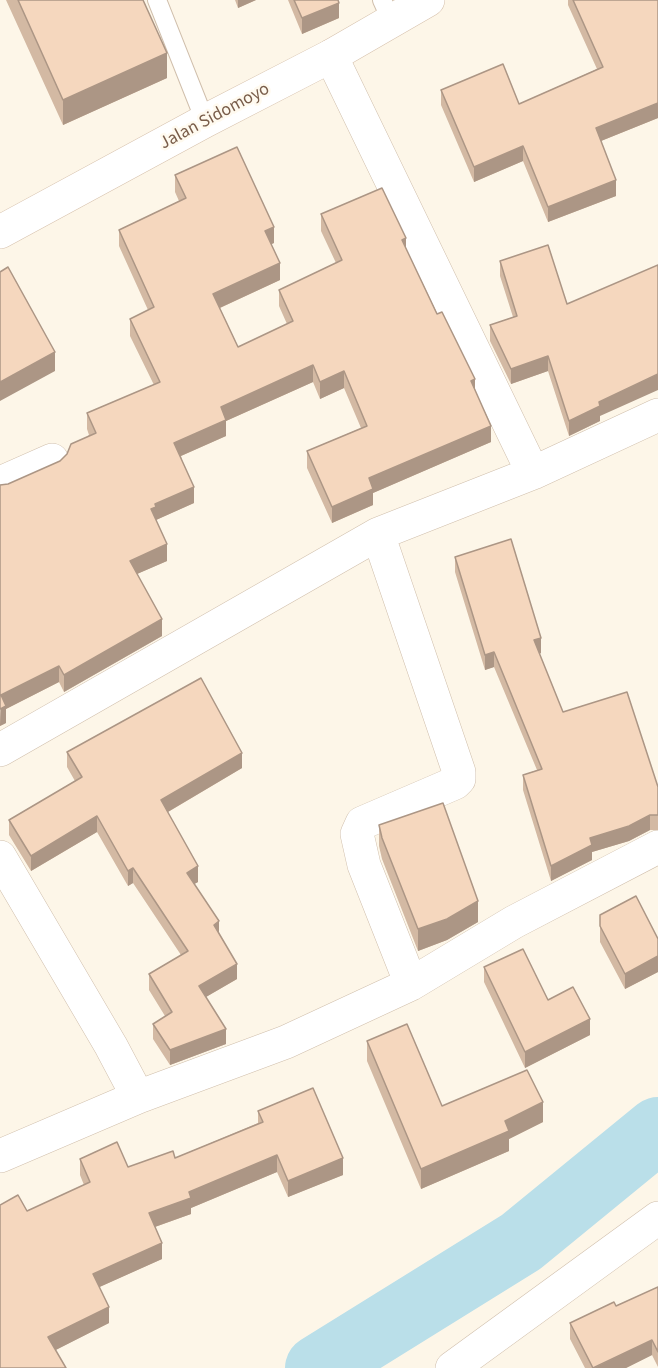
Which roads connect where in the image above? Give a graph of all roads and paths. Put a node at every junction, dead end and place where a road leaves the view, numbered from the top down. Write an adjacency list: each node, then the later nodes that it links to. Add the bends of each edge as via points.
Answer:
1 (157, 0): 5 (lane)
2 (428, 0): 3 (street, Jalan Sidomoyo)
3 (387, 11): 4 (street, Jalan Sidomoyo)
4 (331, 56): 5 (street, Jalan Sidomoyo); 9 (street)
5 (205, 121): 6 (street, Jalan Sidomoyo)
6 (0, 232)
7 (658, 415): 9 (street)
8 (52, 460): 10 (street)
9 (533, 474): 11 (street)
10 (0, 483)
11 (378, 534): 12 (street); 15 (street, via 459,772 455,783 362,824 357,834 364,866)
12 (0, 750)
13 (658, 847): 15 (street, via 513,922)
14 (0, 858): 16 (street)
15 (411, 984): 16 (street, via 286,1041)
16 (138, 1097): 17 (street)
17 (0, 1156)
18 (658, 1218): 19 (street)
19 (452, 1368)

